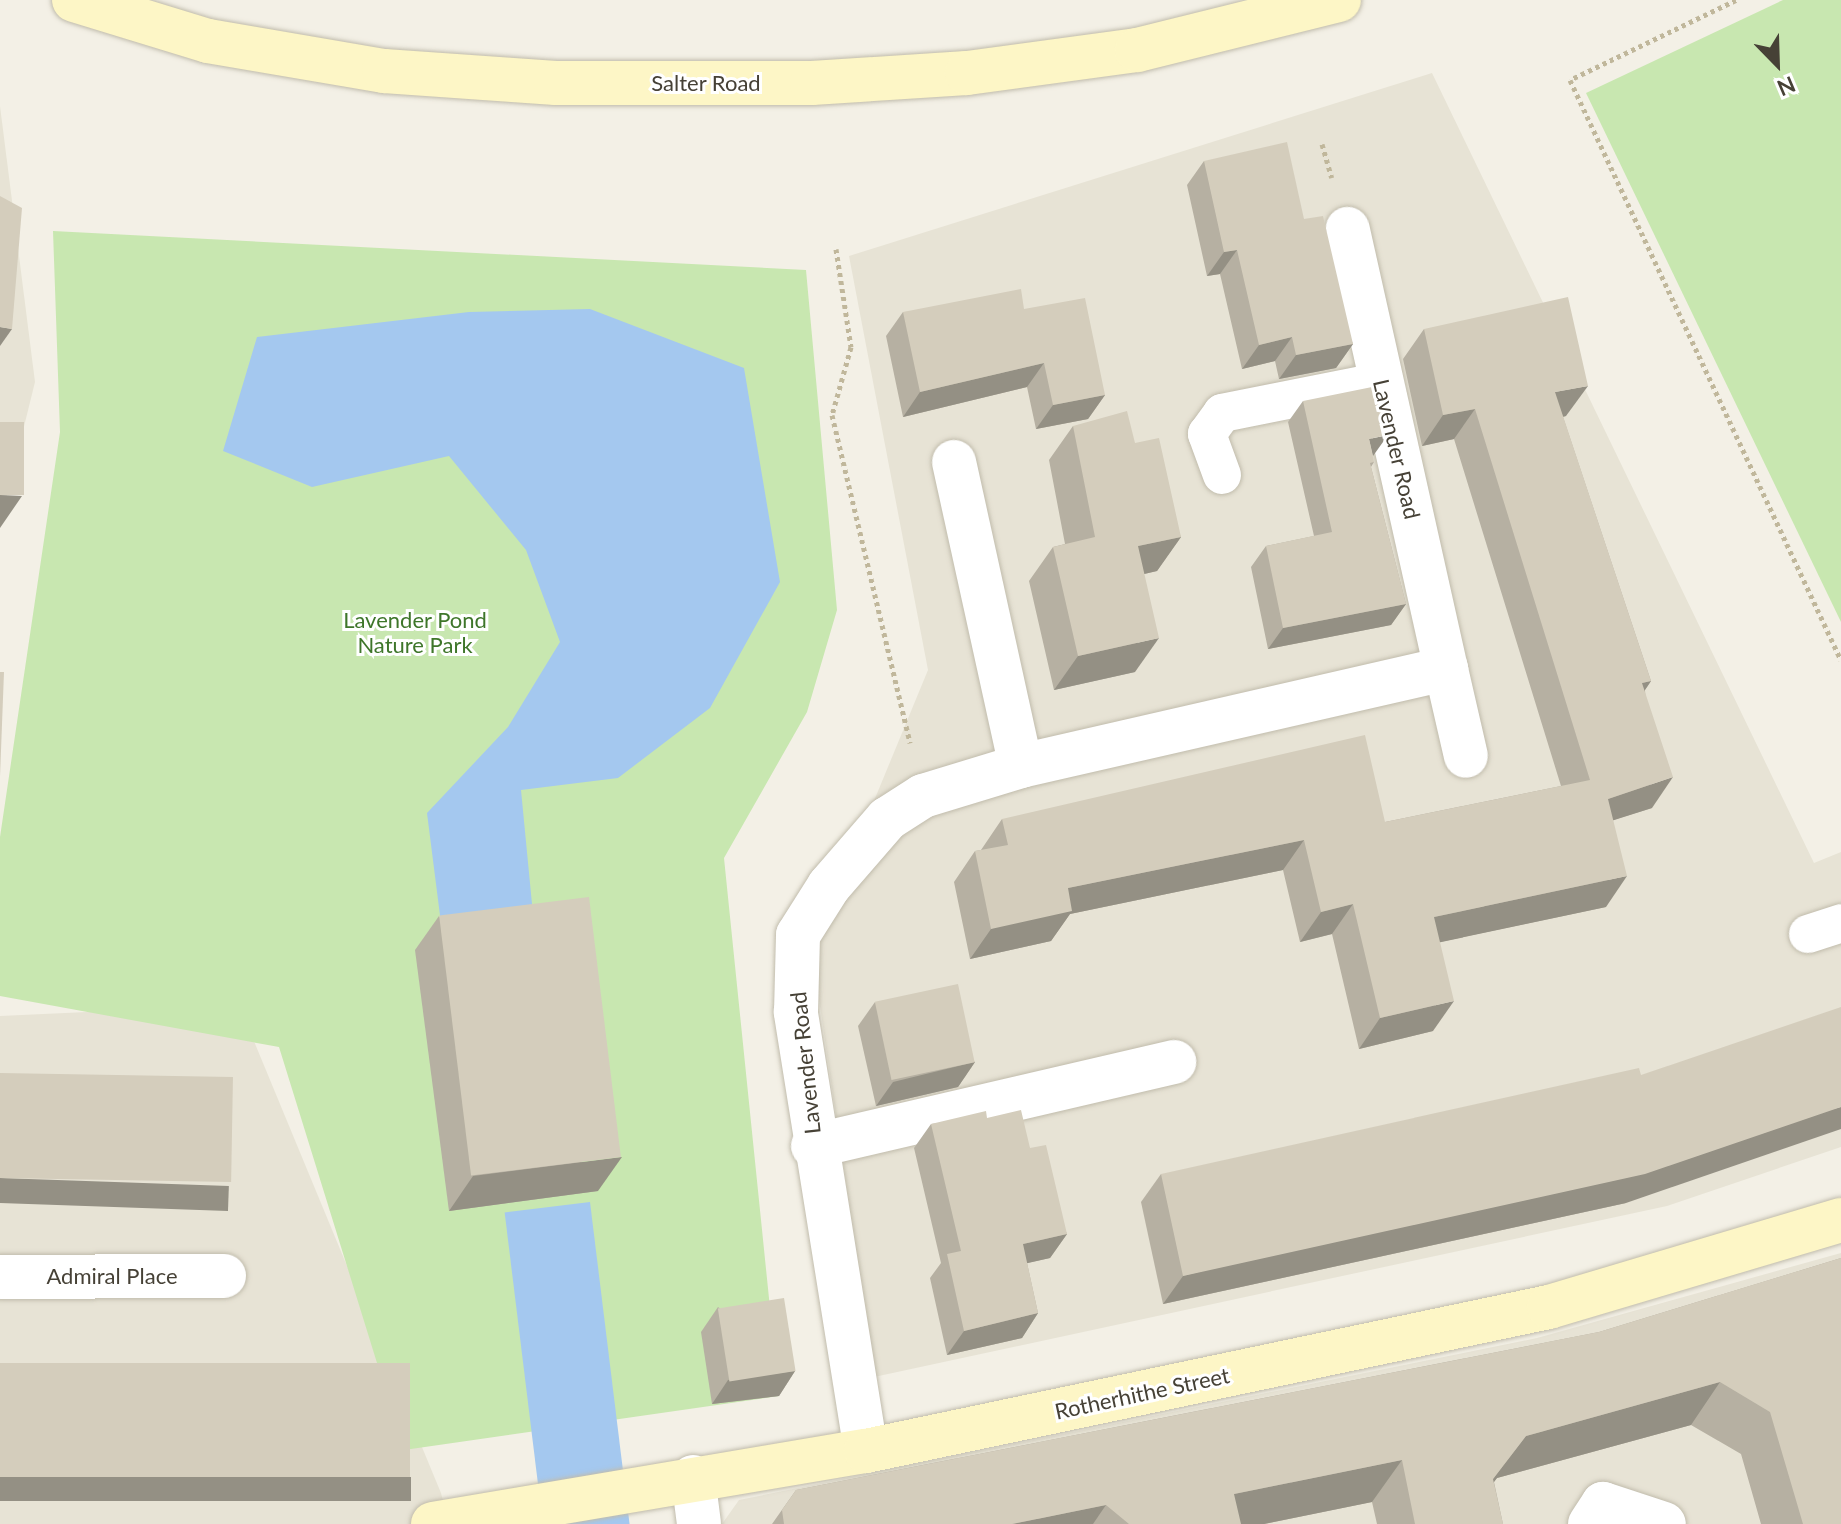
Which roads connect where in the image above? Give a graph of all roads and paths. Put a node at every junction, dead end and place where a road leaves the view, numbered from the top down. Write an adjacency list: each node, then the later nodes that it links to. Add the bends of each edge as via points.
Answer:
1 (74, 0): 2 (street, Salter Road, via 208,41 384,71 556,83 812,83 967,73 1137,50)
2 (1339, 0)
3 (1736, 0): 9 (path, via 1570,80)
4 (1348, 229): 6 (street, Lavender Road)
5 (836, 249): 13 (path, via 851,347 832,415)
6 (1382, 381): 8 (lane, via 1222,413 1207,434); 10 (street, Lavender Road)
7 (954, 462): 12 (street)
8 (1222, 475)
9 (1841, 660)
10 (1446, 669): 11 (street, Lavender Road); 12 (street, Lavender Road)
11 (1466, 756)
12 (1021, 766): 13 (street, Lavender Road)
13 (923, 796): 15 (street, Lavender Road, via 887,819 829,886 798,935 796,1012)
14 (1174, 1062): 15 (street, Lavender Road)
15 (813, 1146): 19 (street, Lavender Road)
16 (1841, 1220): 19 (street, Rotherhithe Street, via 1549,1307)
17 (224, 1276): 18 (street, Admiral Place)
18 (0, 1277)
19 (866, 1451): 20 (street, Rotherhithe Street)
20 (676, 1480): 21 (street, Rotherhithe Street); 22 (street)
21 (433, 1524)
22 (699, 1524)
23 (1590, 1524): 24 (street, via 1603,1504)
24 (1664, 1524)

